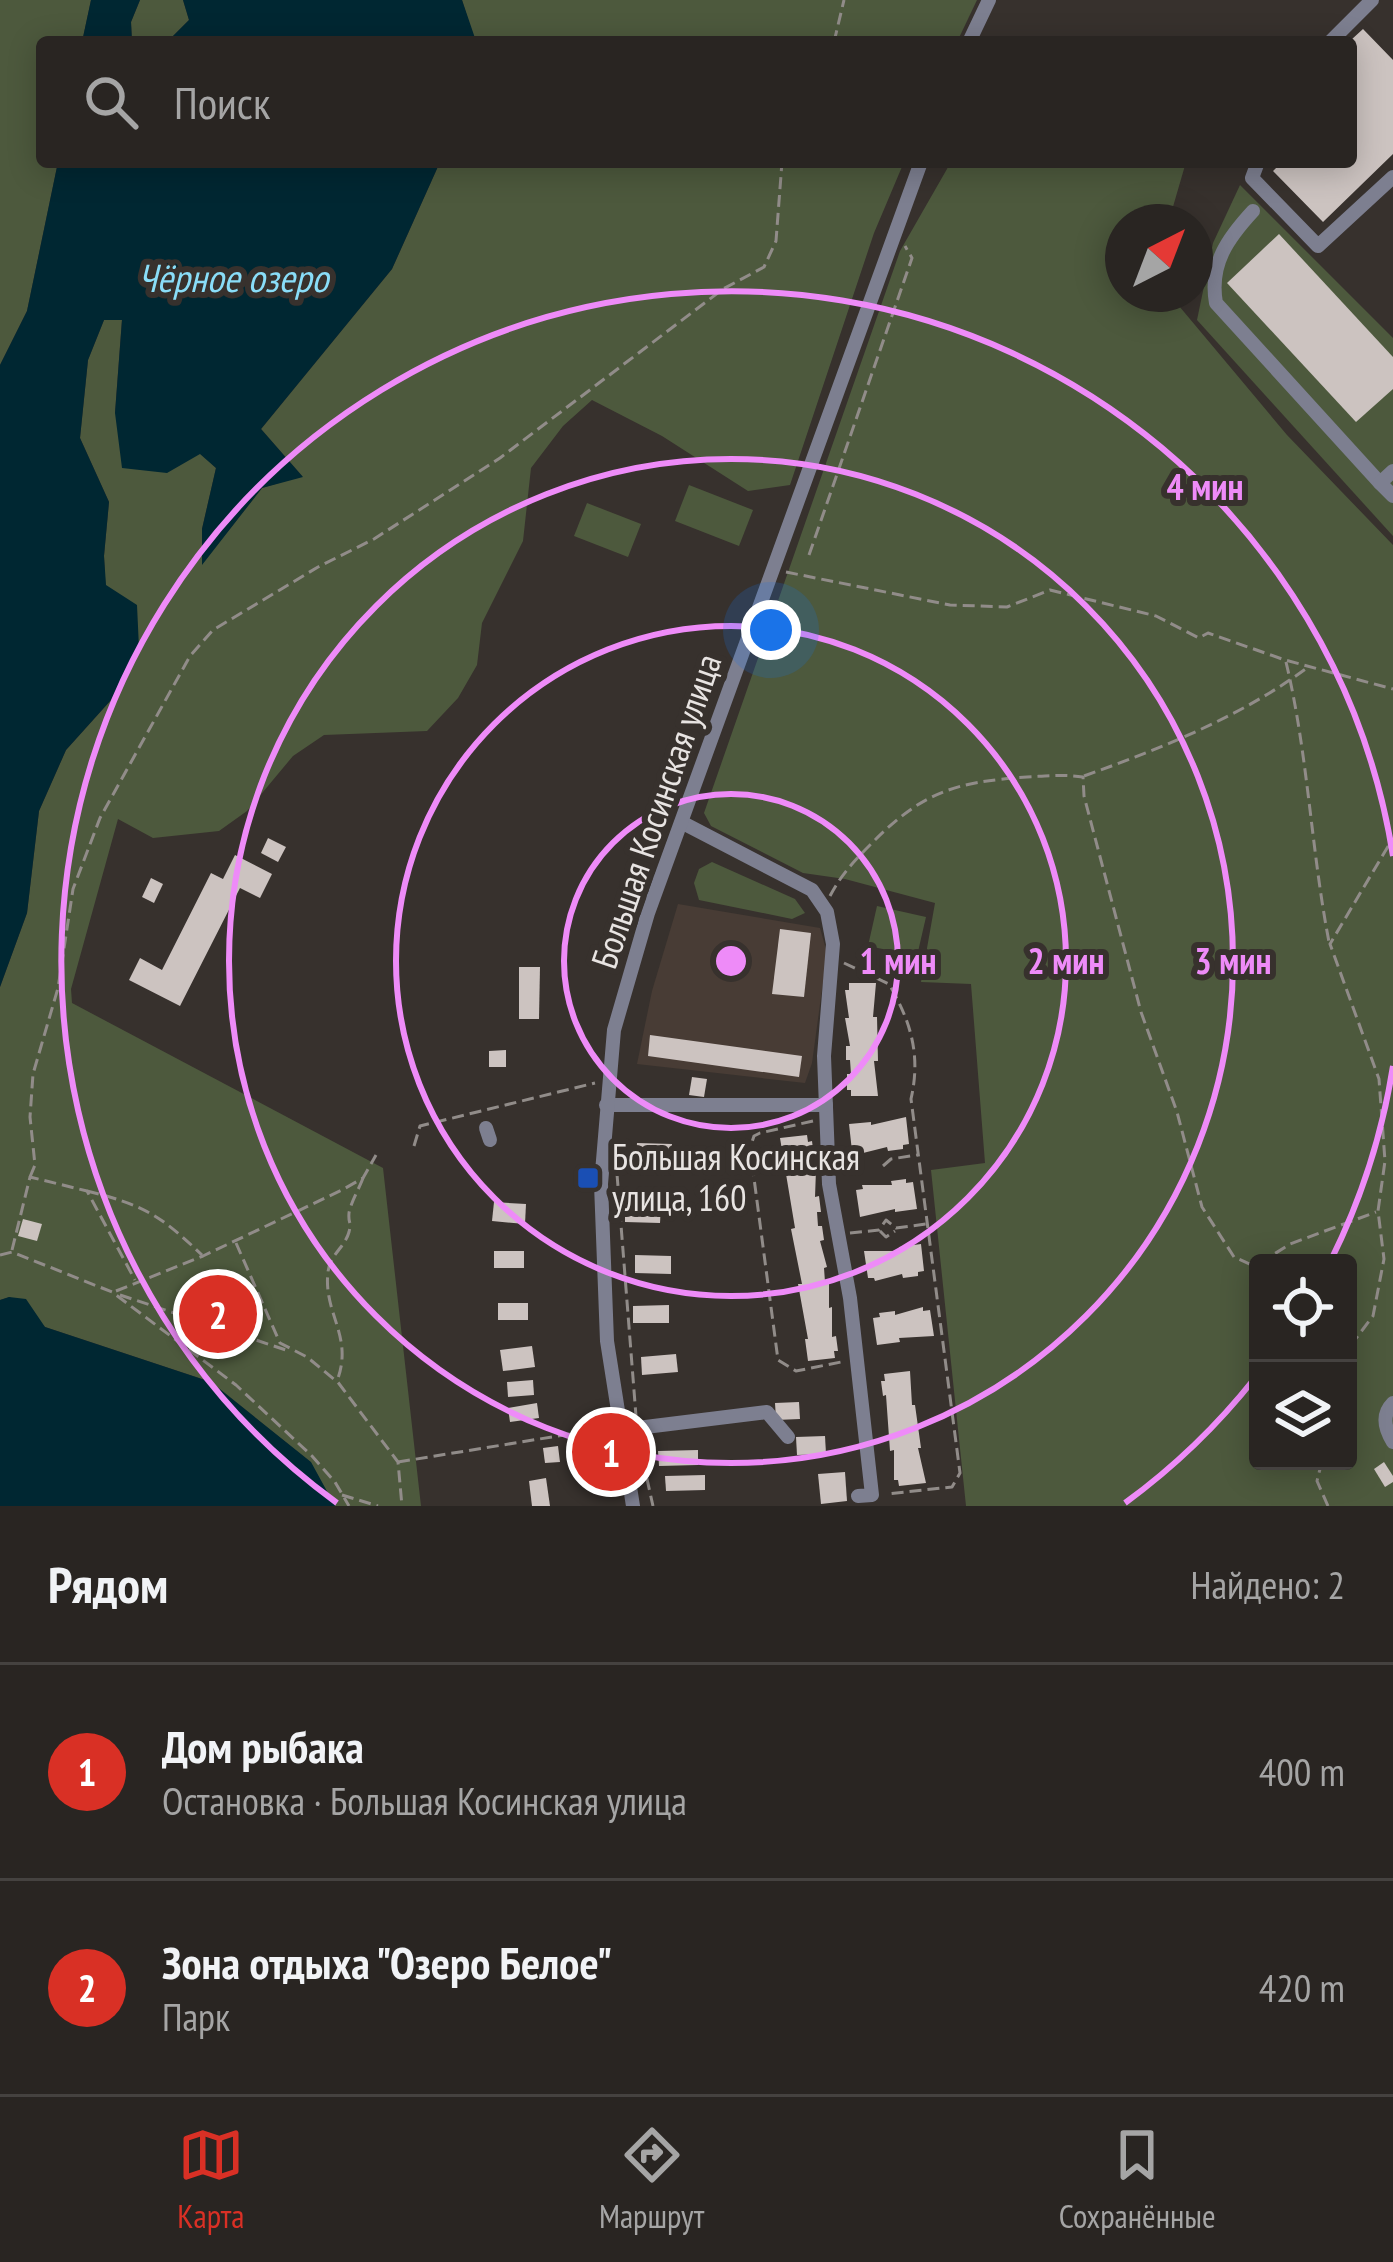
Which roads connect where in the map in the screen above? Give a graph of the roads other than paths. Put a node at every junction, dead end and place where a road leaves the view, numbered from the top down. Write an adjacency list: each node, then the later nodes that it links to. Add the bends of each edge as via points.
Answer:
1 (989, 0): 3 (street)
2 (1372, 0): 4 (street)
3 (972, 36)
4 (1336, 36)
5 (919, 168): 12 (street, Большая Косинская улица)
6 (1256, 168): 7 (street, via 1252,178 1318,246)
7 (1393, 177)
8 (1253, 211): 10 (street, via 1219,258 1216,303)
9 (1393, 471): 10 (street)
10 (1380, 483): 11 (street)
11 (1393, 496)
12 (682, 823): 13 (street, Большая Косинская улица, via 626,985); 14 (street, via 812,890 824,906 833,944)
13 (606, 1105): 14 (street); 16 (street, Большая Косинская улица, via 605,1296)
14 (826, 1111): 19 (street)
15 (1393, 1403): 18 (street, via 1384,1420)
16 (626, 1428): 17 (street, via 767,1412); 20 (street, Большая Косинская улица)
17 (788, 1437)
18 (1393, 1442)
19 (865, 1495)
20 (633, 1506)

